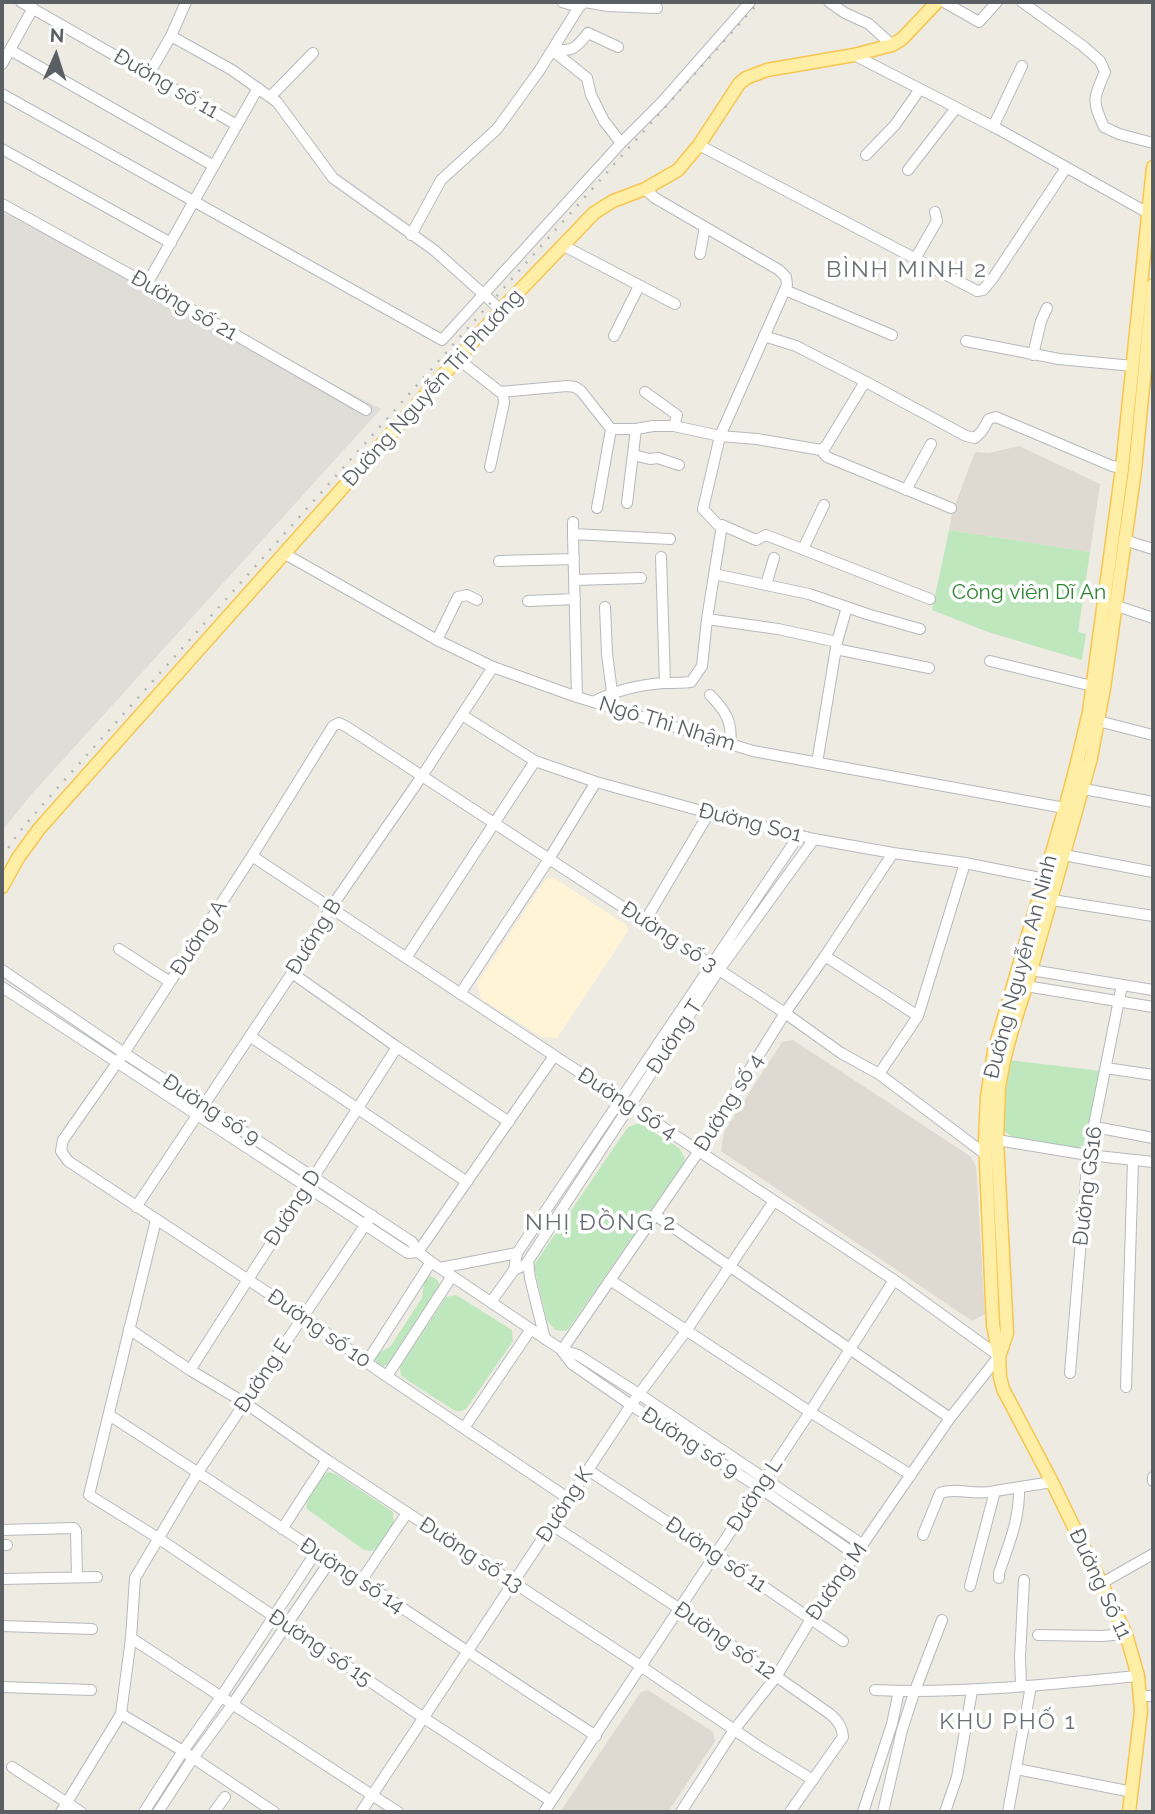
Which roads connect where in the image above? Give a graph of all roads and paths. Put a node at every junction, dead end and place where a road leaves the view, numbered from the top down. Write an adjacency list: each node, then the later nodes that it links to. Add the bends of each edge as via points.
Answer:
1 (22, 2): 11 (street, Đường số 11)
2 (186, 2): 13 (street)
3 (562, 2): 10 (street)
4 (750, 2): 31 (street)
5 (829, 2): 14 (street, via 869,24)
6 (937, 2): 14 (main road, Đường Nguyễn Tri Phương)
7 (944, 2): 8 (street, via 979,22)
8 (997, 2)
9 (1022, 2): 30 (street, via 1100,61 1105,72 1095,94 1104,127)
10 (583, 4): 12 (street); 17 (street)
11 (33, 8): 16 (street); 22 (street, Đường số 11)
12 (657, 8)
13 (171, 36): 22 (street); 23 (street)
14 (892, 45): 19 (main road, Đường Nguyễn Tri Phương)
15 (618, 47): 17 (street, via 589,33 576,48)
16 (10, 50): 20 (street); 35 (street)
17 (552, 50): 31 (street, via 587,78 604,121); 45 (street, via 497,129 441,180)
18 (313, 52): 26 (street)
19 (854, 55): 24 (street); 32 (main road, Đường Nguyễn Tri Phương, via 767,69 746,78)
20 (2, 64)
21 (1022, 66): 29 (street)
22 (149, 74): 28 (street, Đường số 11)
23 (258, 88): 26 (street); 28 (street)
24 (920, 89): 27 (street); 34 (street)
25 (2, 94): 40 (street)
26 (270, 97): 45 (street, via 287,113 333,178)
27 (957, 108): 29 (street); 38 (street)
28 (237, 125): 35 (street)
29 (993, 127): 37 (street)
30 (1153, 143)
31 (621, 144): 54 (street)
32 (699, 145): 39 (main road, Đường Nguyễn Tri Phương, via 678,170); 49 (street)
33 (2, 149): 46 (street)
34 (866, 155)
35 (214, 166): 40 (street)
36 (1153, 167): 43 (main road, Đường Nguyễn An Ninh)
37 (1066, 168): 43 (street); 49 (street, via 983,290)
38 (908, 170)
39 (645, 189): 44 (street); 47 (main road, Đường Nguyễn Tri Phương, via 604,206)
40 (194, 201): 46 (street); 54 (street, via 442,340)
41 (2, 204): 50 (street, Đường số 21)
42 (935, 212): 49 (street, via 937,221)
43 (1148, 214): 52 (main road, Đường Nguyễn An Ninh)
44 (705, 227): 48 (street); 53 (street, via 779,270 786,276)
45 (411, 236): 54 (street)
46 (171, 243): 50 (street)
47 (562, 245): 51 (street); 58 (main road, Đường Nguyễn Tri Phương)
48 (700, 254)
49 (915, 259)
50 (147, 284): 69 (street, Đường số 21)
51 (639, 286): 55 (street); 60 (street)
52 (1150, 286): 56 (main road, Đường Nguyễn An Ninh); 65 (main road, Đường Nguyễn An Ninh)
53 (785, 290): 59 (street); 61 (street)
54 (484, 294): 58 (street)
55 (675, 304)
56 (1152, 306): 65 (main road, Đường Nguyễn An Ninh)
57 (1047, 308): 63 (street)
58 (501, 310): 64 (main road, Đường Nguyễn Tri Phương)
59 (892, 335)
60 (614, 336)
61 (764, 336): 66 (street, via 796,346); 73 (street)
62 (966, 341): 63 (street)
63 (1033, 355): 65 (street)
64 (458, 359): 67 (street); 92 (main road, Đường Nguyễn Tri Phương)
65 (1144, 368): 79 (main road, Đường Nguyễn An Ninh)
66 (868, 383): 75 (street); 79 (street, via 966,436 975,438 989,418 996,417)
67 (503, 392): 71 (street, via 575,387); 78 (street)
68 (645, 392): 70 (street, via 677,415)
69 (366, 410)
70 (674, 426): 72 (street); 73 (street)
71 (611, 429): 72 (street); 83 (street)
72 (636, 429): 76 (street)
73 (720, 436): 75 (street); 86 (street, via 703,509)
74 (931, 444): 80 (street)
75 (821, 450): 80 (street, via 827,457)
76 (633, 455): 77 (street); 81 (street)
77 (679, 465)
78 (490, 467)
79 (1128, 469): 89 (main road, Đường Nguyễn An Ninh); 117 (main road, Đường Nguyễn An Ninh)
80 (906, 490): 84 (street)
81 (627, 503)
82 (824, 505): 90 (street)
83 (597, 508)
84 (951, 508)
85 (573, 522): 87 (street)
86 (718, 525)
87 (573, 534): 88 (street); 95 (street)
88 (670, 540)
89 (1124, 540): 91 (street); 105 (main road, Đường Nguyễn An Ninh)
90 (803, 549): 97 (street, via 766,535 757,540 722,525); 102 (street)
91 (1153, 550)
92 (285, 554): 111 (street, Ngô Thì Nhậm); 145 (main road, Đường Nguyễn Tri Phương, via 39,829)
93 (661, 557): 116 (street)
94 (774, 558): 100 (street)
95 (574, 559): 96 (street); 99 (street)
96 (499, 561)
97 (714, 574): 100 (street); 109 (street)
98 (641, 578): 99 (street)
99 (574, 580): 101 (street)
100 (766, 585): 107 (street)
101 (575, 599): 104 (street); 120 (street)
102 (930, 599)
103 (477, 600): 111 (street, via 458,597)
104 (528, 601)
105 (1114, 605): 108 (street); 117 (main road, Đường Nguyễn An Ninh)
106 (605, 607): 118 (street)
107 (846, 607): 110 (street); 112 (street)
108 (1153, 618)
109 (707, 619): 112 (street, via 778,629); 116 (street, via 704,659 697,675 691,682)
110 (920, 629)
111 (437, 640): 114 (street, Ngô Thì Nhậm)
112 (836, 645): 115 (street); 128 (street)
113 (990, 662): 117 (street)
114 (493, 667): 120 (street, Ngô Thì Nhậm); 122 (street, Đường B)
115 (929, 668)
116 (665, 683): 118 (street)
117 (1098, 687): 123 (main road, Đường Nguyễn An Ninh); 133 (main road, Đường Nguyễn An Ninh, via 1083,738)
118 (612, 692): 121 (street)
119 (710, 695): 126 (street, via 725,710 732,733)
120 (577, 697): 121 (street, Ngô Thì Nhậm)
121 (593, 702): 126 (street, Ngô Thì Nhậm)
122 (462, 715): 127 (street, Đường So1); 129 (street, Đường B)
123 (1098, 721): 125 (street); 131 (main road, Đường Nguyễn An Ninh)
124 (348, 727): 129 (street, Đường số 3); 140 (street, Đường A, via 333,726)
125 (1153, 735)
126 (730, 744): 128 (street, Ngô Thì Nhậm)
127 (535, 761): 130 (street, Đường So1); 135 (street)
128 (817, 763): 133 (street, Ngô Thì Nhậm)
129 (422, 776): 135 (street, Đường số 3); 147 (street, Đường B)
130 (596, 782): 134 (street, Đường So1); 141 (street)
131 (1084, 789): 132 (street); 133 (main road, Đường Nguyễn An Ninh)
132 (1153, 802)
133 (1071, 809): 139 (main road, Đường Nguyễn An Ninh); 144 (main road, Đường Nguyễn An Ninh)
134 (709, 813): 136 (street, Đường So1); 149 (street)
135 (495, 824): 141 (street, Đường số 3); 152 (street)
136 (799, 835): 137 (street, Đường So1); 153 (street, Đường T)
137 (814, 839): 138 (street, Đường So1); 153 (street, Đường T)
138 (893, 853): 142 (street, Đường So1); 151 (street, Đường số 4)
139 (1064, 855): 143 (street); 144 (main road, Đường Nguyễn An Ninh)
140 (252, 856): 147 (street, Đường Số 4); 157 (street, Đường A)
141 (549, 859): 149 (street, Đường số 3); 162 (street)
142 (965, 863): 144 (street, Đường So1); 166 (street)
143 (1153, 872)
144 (1050, 880): 146 (main road, Đường Nguyễn An Ninh)
145 (2, 887)
146 (1045, 899): 148 (street); 154 (main road, Đường Nguyễn An Ninh)
147 (330, 909): 152 (street, Đường Số 4); 156 (street, Đường B)
148 (1153, 916)
149 (645, 921): 153 (street, Đường số 3)
150 (119, 949): 157 (street)
151 (825, 956): 165 (street, Đường số 4); 166 (street)
152 (406, 958): 162 (street, Đường Số 4)
153 (715, 967): 165 (street, Đường số 3); 174 (street, Đường T); 175 (street, Đường T)
154 (1025, 969): 158 (main road, Đường Nguyễn An Ninh); 159 (street)
155 (2, 970): 170 (street, Đường số 9)
156 (292, 973): 167 (street, Đường B); 168 (street)
157 (170, 982): 170 (street, Đường A)
158 (1020, 985): 163 (street); 181 (main road, Đường Nguyễn An Ninh, via 991,1064 987,1097)
159 (1122, 985): 161 (street); 163 (street, Đường GS16)
160 (2, 987): 170 (street, Đường số 9)
161 (1153, 990)
162 (460, 993): 169 (street, Đường Số 4)
163 (1119, 1001): 164 (street); 171 (street, Đường GS16)
164 (1153, 1007)
165 (785, 1013): 172 (street, Đường số 3); 182 (street, Đường số 4)
166 (918, 1016): 172 (street)
167 (251, 1037): 176 (street); 177 (street, Đường B)
168 (397, 1047): 176 (street, Đường D); 178 (street)
169 (554, 1056): 174 (street, Đường Số 4); 178 (street)
170 (121, 1058): 177 (street, Đường số 9); 186 (street, Đường A, via 63,1140 61,1151)
171 (1106, 1068): 173 (street); 179 (street, Đường GS16)
172 (879, 1074): 183 (street, Đường số 3)
173 (1153, 1075)
174 (620, 1100): 175 (street, Đường Số 4); 196 (street, Đường T)
175 (630, 1107): 182 (street, Đường Số 4); 197 (street, Đường T)
176 (357, 1109): 188 (street, Đường D); 189 (street)
177 (200, 1110): 188 (street, Đường số 9); 191 (street, Đường B)
178 (509, 1122): 189 (street)
179 (1095, 1127): 180 (street); 184 (street, Đường GS16)
180 (1153, 1138)
181 (991, 1139): 183 (main road, Đường Nguyễn An Ninh); 184 (street); 213 (main road, Đường Nguyễn An Ninh, via 1007,1333)
182 (699, 1152): 190 (street, Đường Số 4); 192 (street, Đường số 4)
183 (985, 1154): 213 (main road, Đường Nguyễn An Ninh, via 993,1325)
184 (1088, 1155): 185 (street); 216 (street, Đường GS16)
185 (1133, 1160): 187 (street); 218 (street)
186 (68, 1161): 191 (street, Đường số 10)
187 (1153, 1162)
188 (311, 1181): 194 (street, Đường số 9); 202 (street, Đường D)
189 (467, 1182): 195 (street)
190 (774, 1201): 199 (street, Đường K); 204 (street, Đường Số 4)
191 (136, 1207): 193 (street, Đường số 10)
192 (655, 1215): 199 (street); 203 (street, Đường số 4)
193 (156, 1220): 202 (street, Đường số 10); 207 (street)
194 (369, 1220): 195 (street, Đường số 9, via 408,1253); 206 (street, Đường E)
195 (418, 1252): 198 (street, Đường số 9)
196 (517, 1253): 198 (street); 200 (street, Đường T)
197 (528, 1261): 200 (street, Đường T); 210 (street)
198 (436, 1265): 201 (street, Đường số 9); 214 (street)
199 (729, 1267): 209 (street, Đường K); 211 (street)
200 (514, 1270): 205 (street, Đường T)
201 (453, 1276): 205 (street, Đường số 9); 217 (street)
202 (247, 1280): 206 (street, Đường số 10); 215 (street, Đường D)
203 (610, 1280): 209 (street); 212 (street, Đường số 4)
204 (894, 1280): 211 (street, Đường L); 213 (street, Đường Số 4)
205 (491, 1302): 208 (street, Đường số 9)
206 (303, 1316): 214 (street, Đường số 10); 220 (street, Đường E)
207 (130, 1329): 215 (street, Đường số 13); 223 (street)
208 (531, 1329): 210 (street, Đường số 9); 225 (street)
209 (686, 1331): 219 (street, Đường K); 222 (street)
210 (545, 1339): 212 (street, Đường số 9)
211 (851, 1349): 222 (street, Đường L); 224 (street)
212 (562, 1350): 219 (street, Đường số 9, via 578,1355); 221 (street, Đường số 9, via 572,1364)
213 (999, 1356): 224 (street, Đường M); 231 (main road, Đường Số 11, via 1003,1389)
214 (366, 1362): 217 (street, Đường số 10)
215 (190, 1370): 220 (street, Đường số 13)
216 (1070, 1373)
217 (387, 1376): 225 (street, Đường số 10)
218 (1126, 1387)
219 (639, 1394): 221 (street, Đường K); 230 (street, Đường số 9)
220 (245, 1403): 226 (street, Đường số 13); 228 (street, Đường E)
221 (631, 1405): 227 (street, Đường K); 233 (street, Đường số 9)
222 (810, 1412): 229 (street); 230 (street, Đường L)
223 (109, 1415): 228 (street, Đường số 14); 241 (street, Đường số 15, via 89,1494)
224 (950, 1418): 229 (street, Đường M)
225 (464, 1428): 235 (street, Đường số 10)
226 (327, 1460): 236 (street, Đường số 13); 239 (street)
227 (588, 1470): 235 (street, Đường K); 244 (street, Đường số 11)
228 (198, 1472): 239 (street, Đường số 14); 241 (street, Đường E)
229 (911, 1475): 242 (street, Đường M)
230 (766, 1478): 233 (street, Đường L); 242 (street, Đường số 9)
231 (1052, 1482): 232 (street); 254 (main road, Đường Số 11)
232 (1019, 1487): 234 (street); 250 (street, via 1020,1506)
233 (760, 1488): 244 (street, Đường L); 246 (street, Đường số 9)
234 (995, 1490): 240 (street, via 940,1493); 256 (street)
235 (569, 1499): 237 (street, Đường K)
236 (407, 1513): 253 (street); 255 (street, Đường số 13)
237 (552, 1525): 255 (street, Đường K); 257 (street, Đường số 12)
238 (2, 1530): 248 (street, via 74,1528)
239 (282, 1530): 243 (street, Đường số 14)
240 (923, 1535)
241 (158, 1538): 258 (street, Đường số 15); 266 (street, Đường E, via 135,1578)
242 (863, 1545): 246 (street, Đường M)
243 (316, 1552): 247 (street, Đường số 14); 258 (street)
244 (716, 1554): 257 (street, Đường L); 259 (street, Đường số 11)
245 (1153, 1554): 254 (street)
246 (856, 1555): 259 (street, Đường M)
247 (330, 1561): 253 (street, Đường số 14); 261 (street)
248 (77, 1577): 249 (street); 251 (street)
249 (97, 1577)
250 (999, 1578)
251 (2, 1579)
252 (1024, 1580): 272 (street, via 1020,1673)
253 (361, 1581): 268 (street, Đường số 14)
254 (1101, 1583): 265 (main road, Đường Số 11)
255 (513, 1584): 268 (street, Đường K); 269 (street, Đường số 13)
256 (970, 1586)
257 (680, 1609): 269 (street, Đường L); 270 (street, Đường số 12)
258 (274, 1618): 261 (street, Đường số 15); 280 (street)
259 (811, 1619): 267 (street, Đường số 11); 270 (street, Đường M)
260 (942, 1620): 278 (street)
261 (286, 1625): 281 (street); 283 (street, Đường số 15)
262 (2, 1626): 263 (street)
263 (92, 1629)
264 (1038, 1634): 265 (street)
265 (1126, 1634): 271 (main road, Đường Số 11)
266 (131, 1638): 280 (street); 282 (street, Đường E)
267 (843, 1641)
268 (468, 1653): 283 (street, Đường K); 285 (street, Đường số 14)
269 (642, 1667): 284 (street, Đường số 13); 285 (street, Đường L)
270 (776, 1676): 284 (street, Đường M); 290 (street, Đường số 12, via 830,1714 842,1729 843,1737)
271 (1138, 1676): 272 (street); 279 (main road, Đường Số 11)
272 (1026, 1686): 276 (street); 289 (street)
273 (2, 1687): 274 (street)
274 (91, 1690)
275 (875, 1690): 277 (street)
276 (972, 1691): 278 (street); 308 (street, via 957,1777)
277 (899, 1692): 278 (street); 306 (street)
278 (914, 1692): 307 (street)
279 (1147, 1696): 291 (main road, Đường Số 11, via 1141,1711)
280 (221, 1697): 281 (street); 286 (street)
281 (232, 1704): 287 (street); 292 (street)
282 (121, 1714): 286 (street); 295 (street)
283 (424, 1718): 292 (street, Đường K); 294 (street, Đường số 15)
284 (734, 1730): 290 (street, Đường số 13); 304 (street, Đường M)
285 (596, 1736): 294 (street, Đường L)
286 (183, 1751): 287 (street); 297 (street)
287 (193, 1758): 298 (street); 300 (street)
288 (12, 1767): 295 (street)
289 (1017, 1769): 291 (street); 309 (street)
290 (813, 1780): 305 (street)
291 (1132, 1792): 310 (main road, Đường Số 11)
292 (372, 1796): 301 (street, Đường K); 302 (street)
293 (225, 1797): 299 (street)
294 (551, 1801): 303 (street, Đường L)
295 (64, 1808): 296 (street)
296 (81, 1812)
297 (144, 1812)
298 (158, 1812)
299 (214, 1812)
300 (274, 1812)
301 (361, 1812)
302 (398, 1812)
303 (544, 1812)
304 (681, 1812)
305 (790, 1812)
306 (867, 1812)
307 (883, 1812)
308 (945, 1812)
309 (1008, 1812)
310 (1129, 1812)

